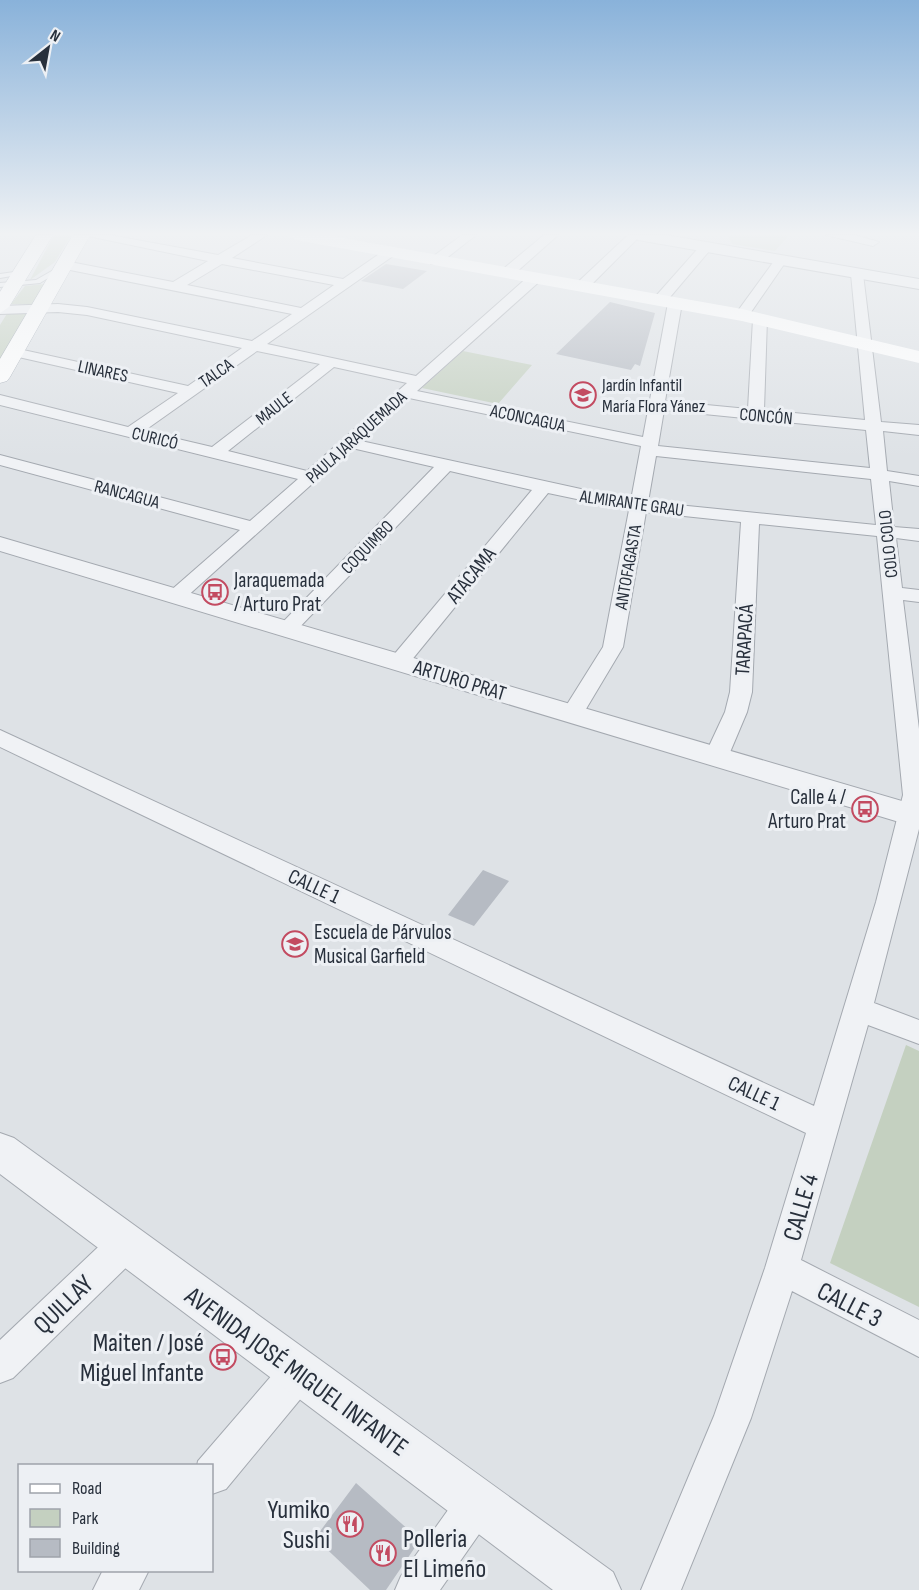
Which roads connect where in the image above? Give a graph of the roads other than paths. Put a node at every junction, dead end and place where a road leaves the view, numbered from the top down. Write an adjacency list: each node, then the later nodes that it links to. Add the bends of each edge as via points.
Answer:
1 (38, 309): 14 (main road)
2 (58, 309): 13 (street, via 87,311)
3 (289, 309): 10 (street)
4 (307, 309): 10 (street, TALCA)
5 (500, 309): 18 (street, PAULA JARAQUEMADA)
6 (667, 309): 22 (street, ANTOFAGASTA)
7 (711, 309): 11 (main road)
8 (755, 309): 11 (street)
9 (862, 309): 12 (street, COLO COLO)
10 (303, 312): 13 (street, TALCA)
11 (751, 317): 12 (main road); 23 (street)
12 (866, 344): 15 (main road); 24 (street, COLO COLO)
13 (255, 346): 16 (street); 19 (street, TALCA)
14 (14, 352): 17 (main road); 19 (street, LINARES)
15 (919, 357)
16 (332, 362): 18 (street); 29 (street, MAULE)
17 (0, 377)
18 (420, 381): 20 (street, PAULA JARAQUEMADA)
19 (191, 391): 26 (street, TALCA)
20 (406, 393): 27 (street, PAULA JARAQUEMADA); 28 (street, ACONCAGUA)
21 (0, 400): 26 (street, CURICÓ)
22 (656, 405): 23 (street, CONCÓN); 28 (street, ANTOFAGASTA)
23 (756, 415): 24 (street, CONCÓN)
24 (875, 426): 25 (street, CONCÓN); 32 (street, COLO COLO)
25 (919, 430)
26 (131, 432): 29 (street, CURICÓ)
27 (350, 443): 31 (street, ALMIRANTE GRAU); 33 (street, PAULA JARAQUEMADA)
28 (649, 447): 32 (street, ACONCAGUA); 36 (street, ANTOFAGASTA)
29 (215, 453): 33 (street, CURICÓ)
30 (0, 460): 38 (street, RANCAGUA)
31 (446, 465): 35 (street, ALMIRANTE GRAU); 45 (street, COQUIMBO)
32 (880, 476): 34 (street, ACONCAGUA); 39 (street, COLO COLO)
33 (311, 477): 38 (street, PAULA JARAQUEMADA)
34 (919, 481)
35 (543, 488): 36 (street, ALMIRANTE GRAU); 46 (street, ATACAMA)
36 (638, 507): 37 (street, ALMIRANTE GRAU); 48 (street, ANTOFAGASTA, via 614,646)
37 (750, 518): 39 (street, ALMIRANTE GRAU); 50 (street, TARAPACÁ, via 741,692)
38 (254, 528): 43 (street, PAULA JARAQUEMADA)
39 (886, 531): 40 (street, ALMIRANTE GRAU); 42 (street, COLO COLO)
40 (919, 535)
41 (0, 544): 43 (street, ARTURO PRAT)
42 (893, 593): 44 (street); 47 (street, COLO COLO)
43 (176, 596): 45 (street, ARTURO PRAT)
44 (919, 596)
45 (287, 629): 46 (street, ARTURO PRAT)
46 (399, 662): 48 (street, ARTURO PRAT)
47 (910, 665): 51 (street, COLO COLO)
48 (572, 714): 50 (street, ARTURO PRAT)
49 (0, 738): 54 (street, CALLE 1)
50 (716, 757): 51 (street, ARTURO PRAT)
51 (915, 816): 52 (street, CALLE 4)
52 (858, 1009): 53 (street); 54 (street, CALLE 4)
53 (919, 1032)
54 (824, 1126): 57 (street, CALLE 4)
55 (0, 1151): 56 (street, AVENIDA JOSÉ MIGUEL INFANTE)
56 (126, 1244): 59 (street, QUILLAY); 60 (street, AVENIDA JOSÉ MIGUEL INFANTE)
57 (782, 1269): 58 (street, CALLE 3); 67 (street, CALLE 4, via 732,1419)
58 (919, 1339)
59 (0, 1365)
60 (299, 1372): 61 (street); 62 (street, AVENIDA JOSÉ MIGUEL INFANTE)
61 (213, 1473)
62 (477, 1503): 65 (street); 66 (street, AVENIDA JOSÉ MIGUEL INFANTE)
63 (127, 1572): 64 (street)
64 (112, 1590)
65 (415, 1590)
66 (595, 1590)
67 (661, 1590)

